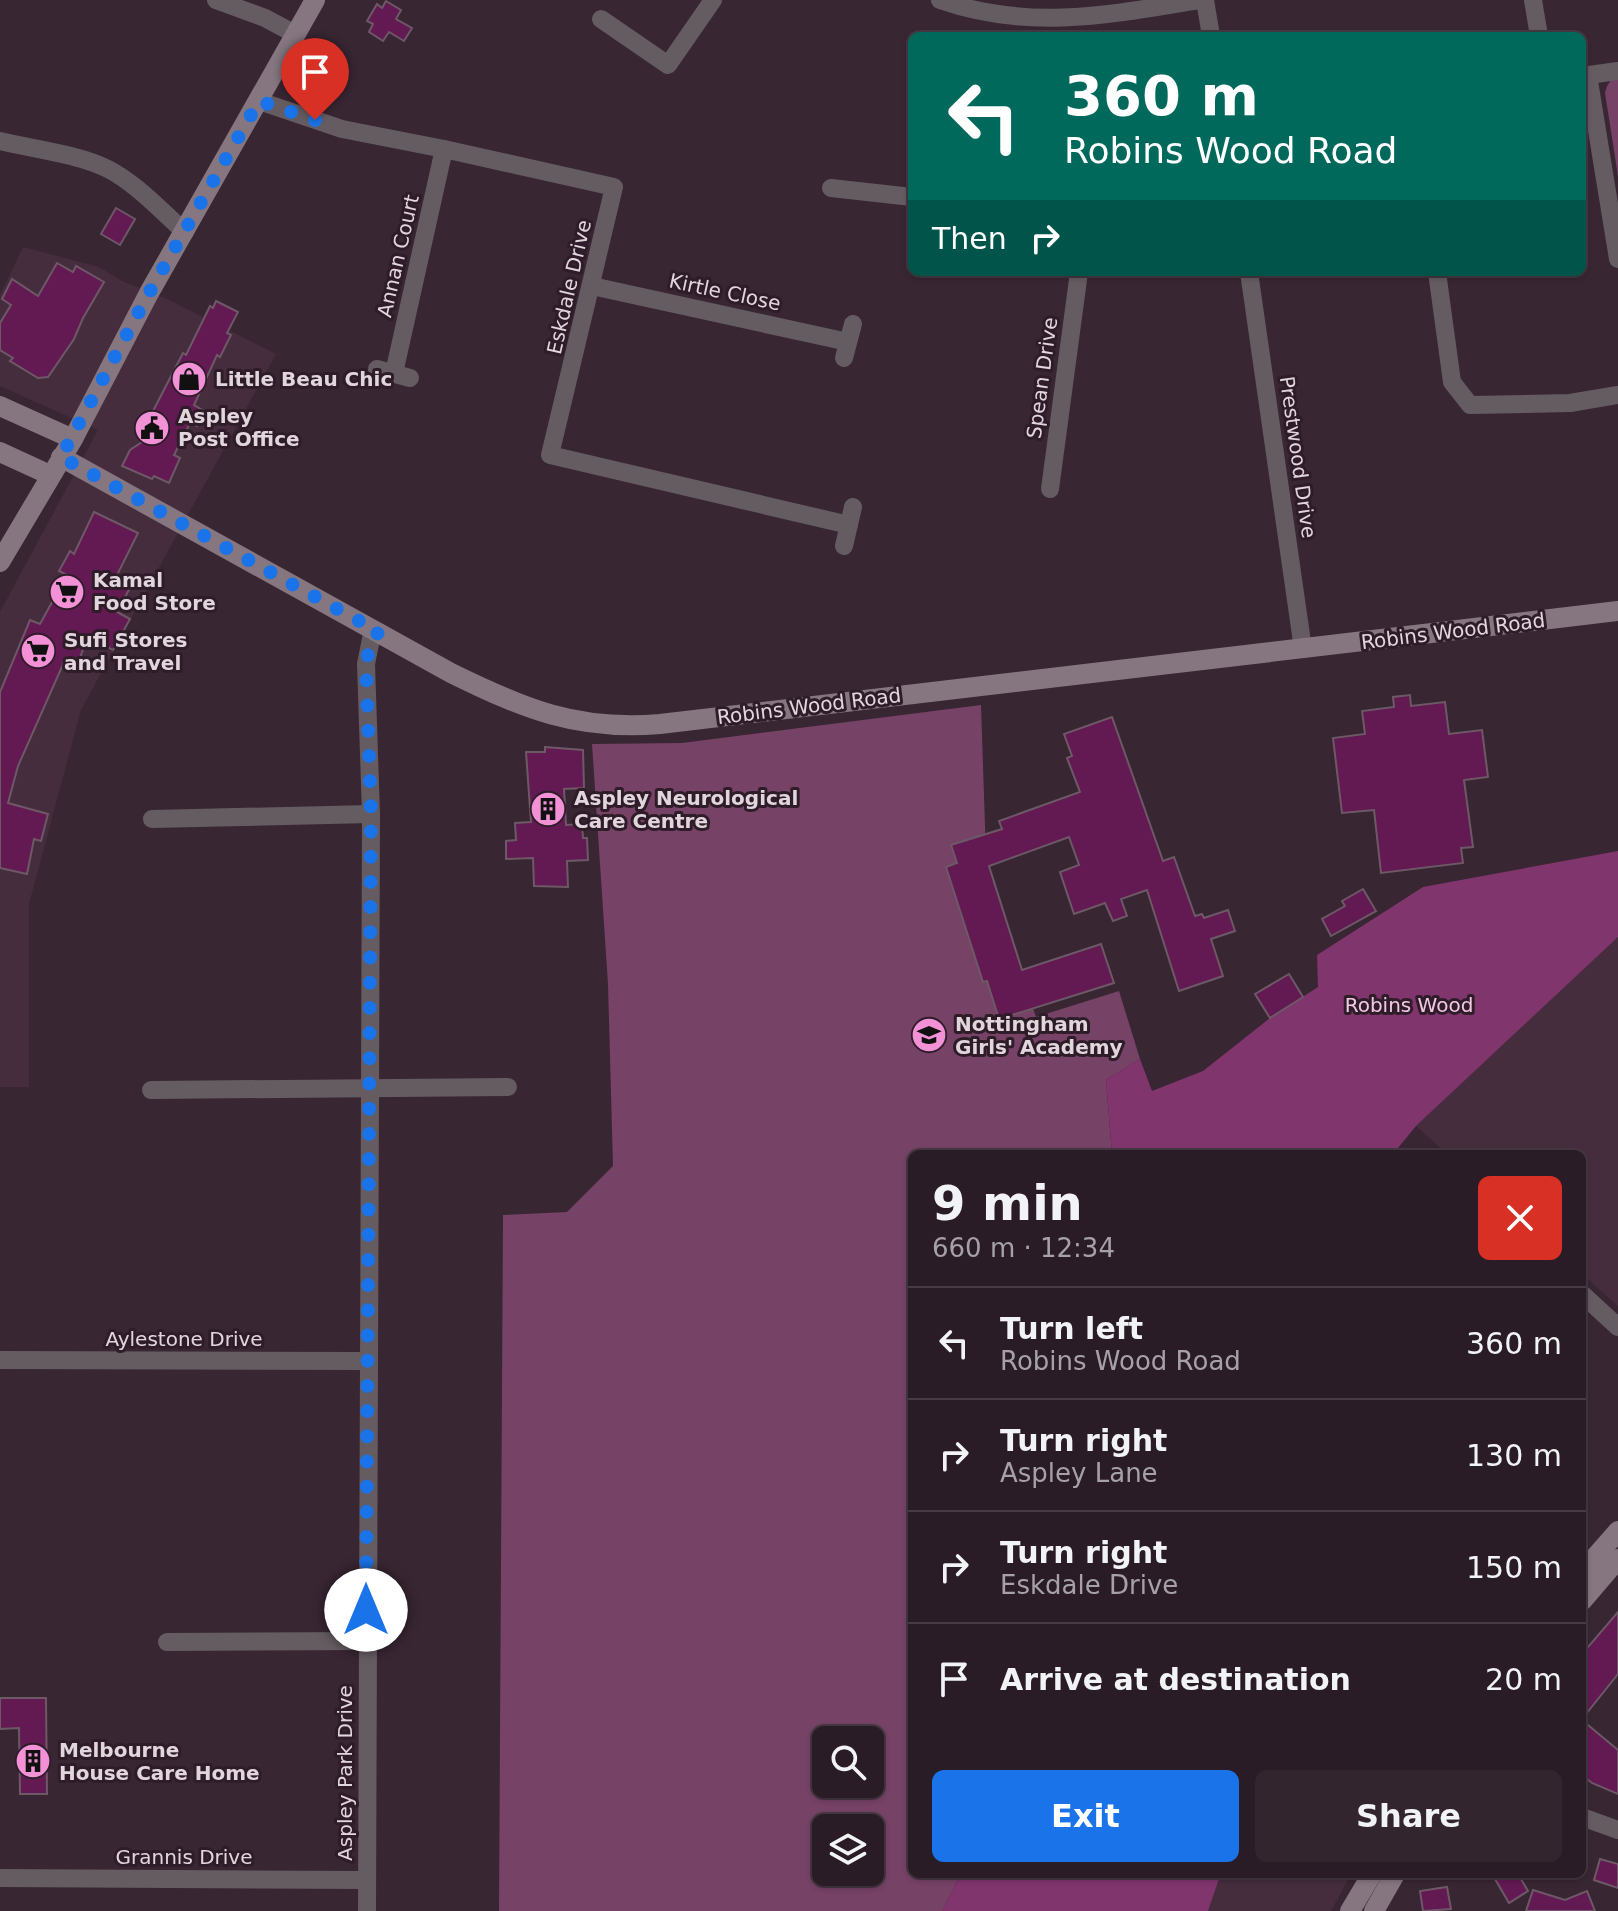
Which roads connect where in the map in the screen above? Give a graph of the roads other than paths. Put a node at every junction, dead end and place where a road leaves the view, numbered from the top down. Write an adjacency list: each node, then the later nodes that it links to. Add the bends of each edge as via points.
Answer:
1 (216, 0): 11 (street)
2 (315, 0): 11 (street)
3 (713, 0): 8 (street, via 668,65)
4 (940, 0): 5 (street, via 1047,19)
5 (1199, 0)
6 (1205, 0): 9 (street)
7 (1533, 0): 10 (street)
8 (604, 28)
9 (1210, 32)
10 (1538, 32)
11 (295, 34): 15 (street)
12 (1618, 71): 13 (street)
13 (1586, 76)
14 (1586, 82): 21 (street)
15 (259, 101): 17 (street, Eskdale Drive, via 342,129); 20 (street)
16 (0, 141): 20 (street, via 109,169)
17 (444, 149): 25 (street, Eskdale Drive, via 614,187); 27 (street, Annan Court)
18 (831, 188): 19 (street)
19 (908, 197)
20 (185, 232): 30 (street)
21 (1618, 259)
22 (1078, 276): 33 (street, Spean Drive)
23 (1250, 276): 38 (street, Prestwood Drive)
24 (1438, 276): 28 (street, via 1452,382 1470,405 1570,403)
25 (592, 286): 26 (street, Kirtle Close); 34 (street, Eskdale Drive, via 550,455 851,516)
26 (849, 341)
27 (394, 373)
28 (1618, 395)
29 (0, 406): 30 (street)
30 (73, 439): 32 (street)
31 (0, 452): 32 (street, Robins Wood Road)
32 (56, 466): 35 (street); 37 (street, Robins Wood Road)
33 (1050, 489)
34 (844, 546)
35 (0, 562)
36 (1618, 611): 38 (street, Robins Wood Road)
37 (379, 632): 38 (street, Robins Wood Road, via 514,704 586,723 633,726); 39 (street, Aspley Park Drive, via 371,639 366,664)
38 (1303, 649)
39 (371, 814): 40 (street); 42 (street, Aspley Park Drive)
40 (152, 819)
41 (508, 1087): 42 (street)
42 (370, 1089): 43 (street); 47 (street, Aspley Park Drive)
43 (151, 1090)
44 (1586, 1305): 45 (street)
45 (1618, 1327)
46 (0, 1360): 47 (street, Aylestone Drive)
47 (367, 1361): 52 (street, Aspley Park Drive)
48 (1618, 1531): 50 (street)
49 (1618, 1559): 51 (street)
50 (1586, 1567)
51 (1586, 1596)
52 (366, 1641): 53 (street); 59 (street, Aspley Park Drive)
53 (167, 1642)
54 (1586, 1818): 55 (street)
55 (1618, 1830)
56 (0, 1878): 59 (street, Grannis Drive)
57 (1370, 1878): 61 (street)
58 (1393, 1878): 62 (street)
59 (367, 1880): 60 (street, Aspley Park Drive)
60 (367, 1911)
61 (1350, 1911)
62 (1374, 1911)

